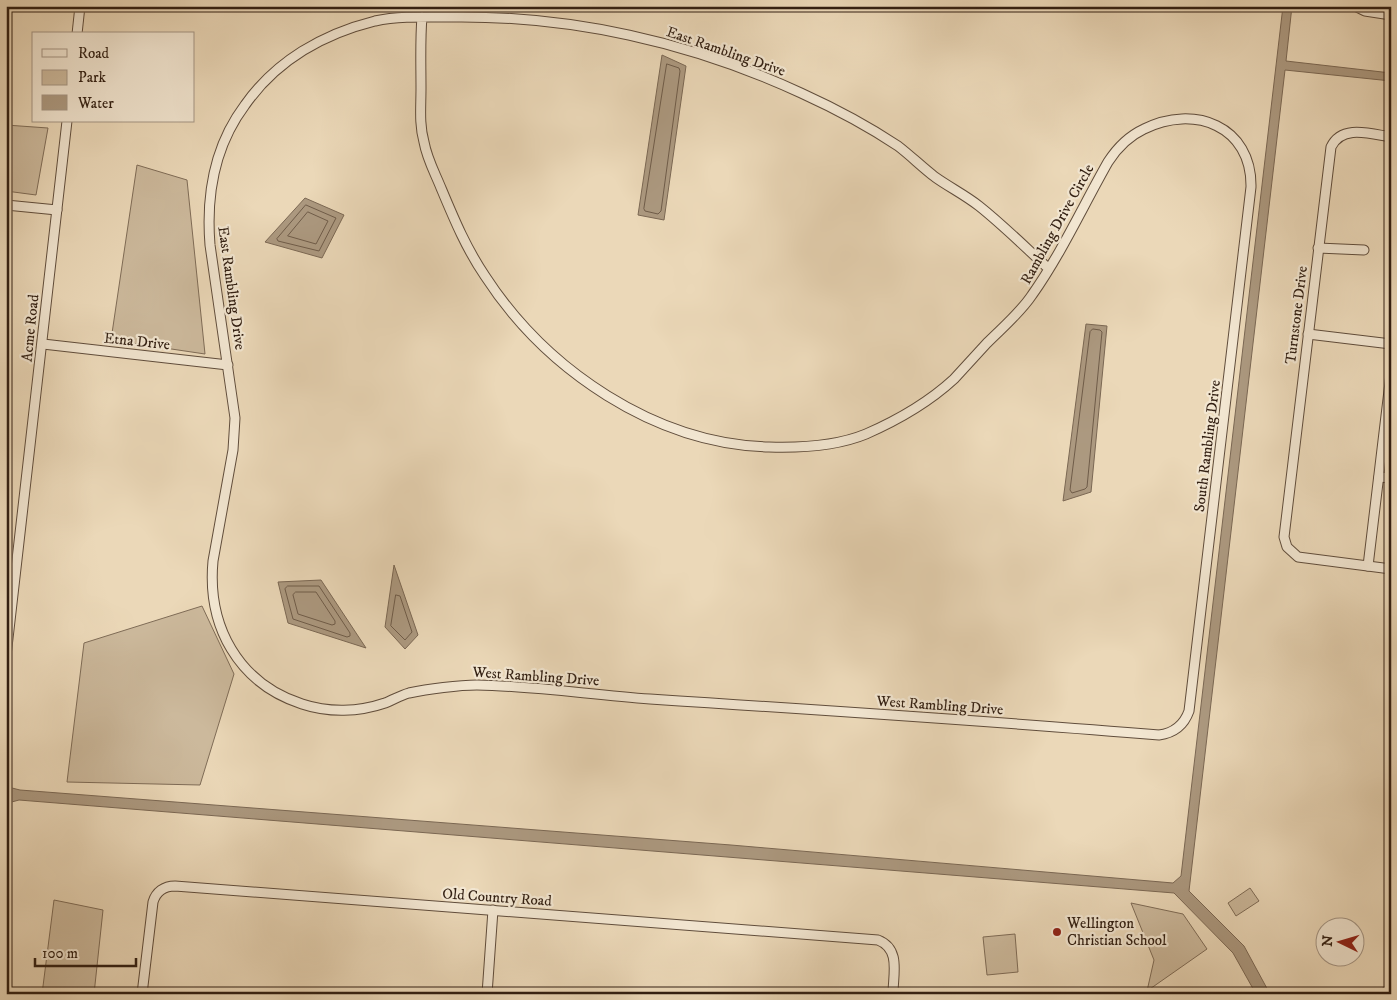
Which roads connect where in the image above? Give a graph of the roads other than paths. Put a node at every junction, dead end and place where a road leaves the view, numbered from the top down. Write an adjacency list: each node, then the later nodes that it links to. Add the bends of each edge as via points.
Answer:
1 (80, 6): 5 (street)
2 (1355, 6): 3 (street, via 1364,11)
3 (1391, 15)
4 (422, 17): 13 (street, East Rambling Drive, via 509,18 580,26 651,40 737,66 836,110 898,146 940,180 977,204); 13 (street, Rambling Drive Circle, via 419,114 423,141 430,164 472,255 515,316 554,356 613,398 657,421 696,436 760,447 803,447 863,435 924,403 952,380 1019,312); 17 (street, East Rambling Drive, via 358,26 291,57 252,94 231,128 216,165 208,218)
5 (77, 32)
6 (67, 122): 10 (street, Acme Road)
7 (1391, 137): 11 (street, Turnstone Drive, via 1350,132 1333,142)
8 (1237, 140): 13 (street, Rambling Drive Circle, via 1218,126 1195,119 1165,121 1132,136 1108,162); 24 (street, South Rambling Drive, via 1248,162 1251,187 1190,707 1185,721 1177,729 1164,735)
9 (6, 205): 10 (street)
10 (57, 210): 15 (street, Acme Road)
11 (1318, 248): 12 (street); 14 (street, Turnstone Drive)
12 (1364, 250)
13 (1049, 269)
14 (1308, 334): 16 (street); 21 (street, Turnstone Drive, via 1284,538 1294,555)
15 (43, 344): 17 (street, Etna Drive); 23 (street, Acme Road)
16 (1391, 344)
17 (228, 365): 24 (street, West Rambling Drive, via 235,431 213,560 213,600 222,631 241,663 260,682 288,699 313,707 344,710 376,706 408,693 476,685)
18 (1391, 374): 19 (street)
19 (1379, 477): 20 (street); 21 (street)
20 (1391, 478)
21 (1368, 566): 22 (street)
22 (1391, 569)
23 (6, 656)
24 (1153, 735)
25 (493, 910): 27 (street, Old Country Road, via 170,886 154,898); 28 (street); 29 (street, Old Country Road, via 878,940 887,945 894,958)
26 (1391, 988): 30 (street)
27 (142, 994)
28 (487, 994)
29 (892, 994)
30 (1383, 994)

